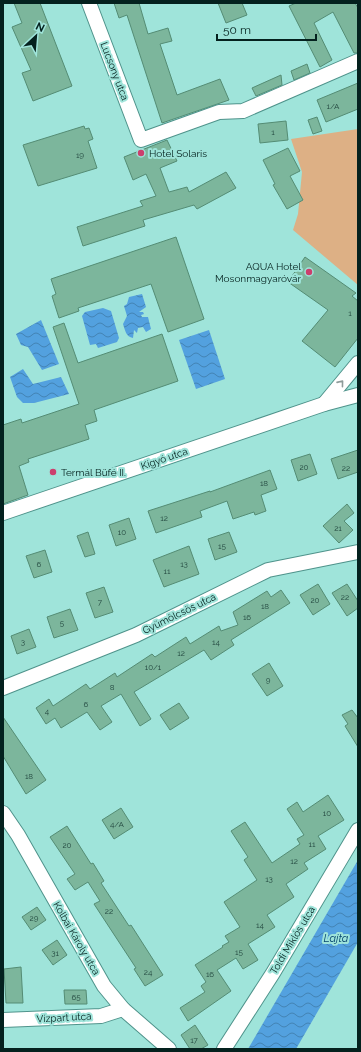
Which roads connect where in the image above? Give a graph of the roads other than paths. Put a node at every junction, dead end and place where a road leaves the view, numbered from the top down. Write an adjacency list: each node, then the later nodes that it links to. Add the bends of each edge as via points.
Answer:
1 (89, 3): 2 (street, Lucsony utca, via 142,140 219,112 243,111)
2 (358, 61)
3 (358, 363): 5 (street, one-way to 3)
4 (358, 395): 5 (street, Kígyó utca)
5 (324, 404): 6 (street, Kígyó utca)
6 (3, 513)
7 (358, 552): 8 (street, Gyümölcsös utca, via 268,570 136,635)
8 (3, 688)
9 (3, 813): 12 (street, Kolbai Károly utca)
10 (358, 830): 16 (street, Toldi Miklós utca, via 273,973)
11 (3, 835): 12 (street)
12 (18, 835): 13 (street, Kolbai Károly utca, via 104,986)
13 (123, 1009): 14 (street, Vízpart utca, via 101,1016); 15 (street, Kolbai Károly utca)
14 (3, 1020)
15 (170, 1049)
16 (224, 1049)

